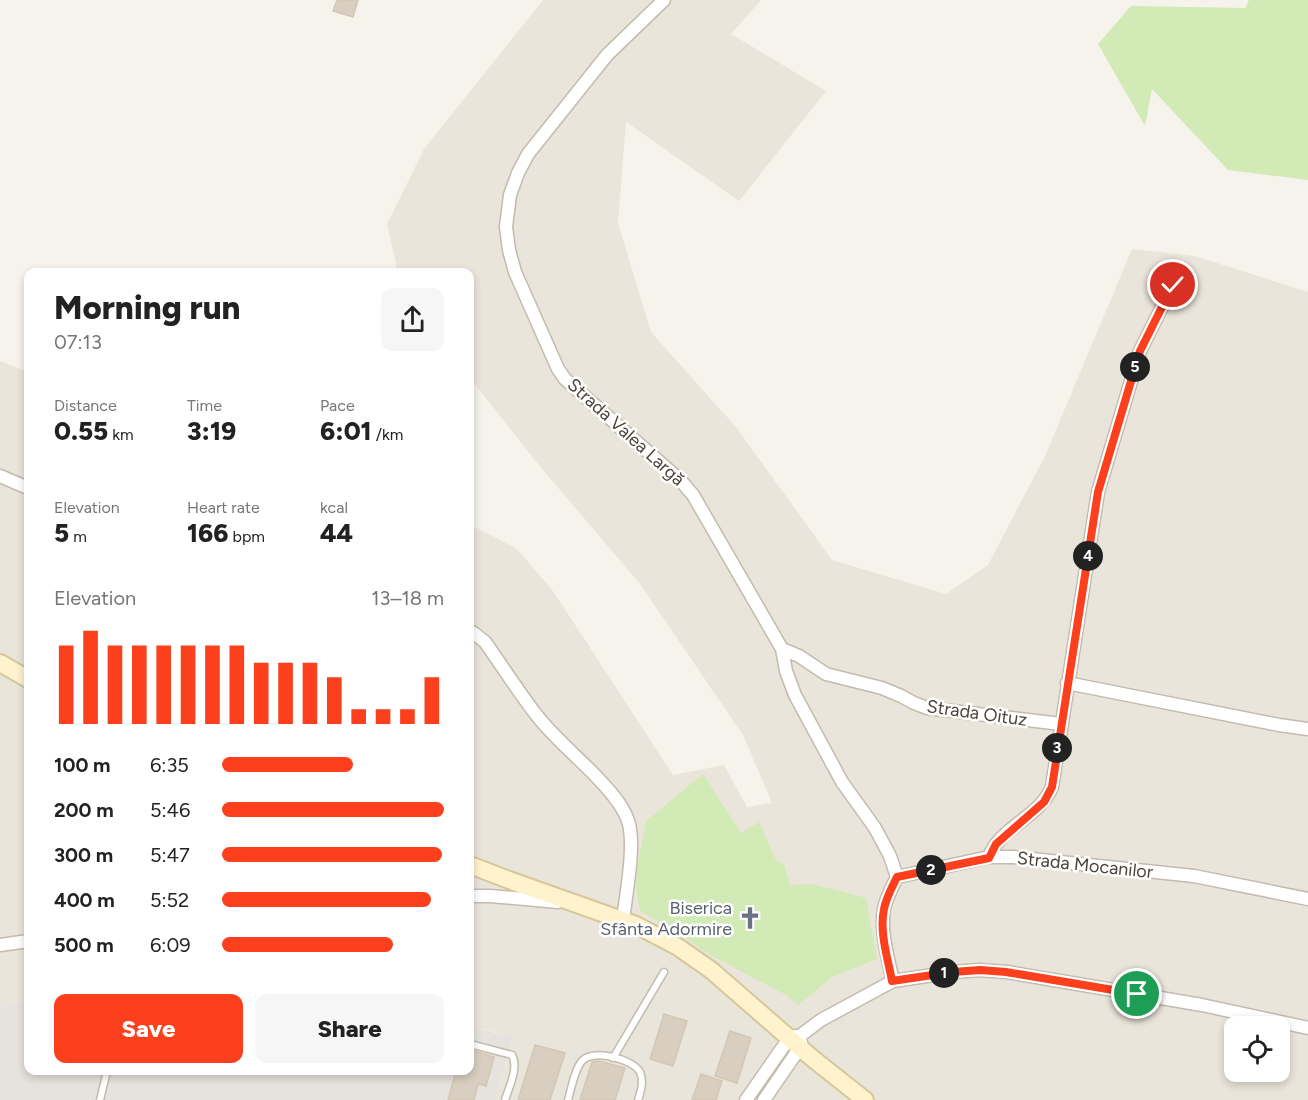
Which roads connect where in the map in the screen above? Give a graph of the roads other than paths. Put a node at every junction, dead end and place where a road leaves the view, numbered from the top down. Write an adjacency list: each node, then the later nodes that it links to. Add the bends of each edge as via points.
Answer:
1 (664, 0): 6 (street, Strada Valea Largă, via 607,55 528,153 507,210 509,250 558,369 687,487)
2 (1173, 285): 9 (street, via 1140,351 1098,492)
3 (0, 477): 4 (street)
4 (24, 486)
5 (474, 634): 18 (street, via 485,642 538,717 591,770 625,813 631,837)
6 (782, 649): 10 (street, Strada Oituz, via 826,674 882,688 927,708); 14 (street, Strada Valea Largă, via 799,703 842,782 875,828)
7 (0, 663): 8 (main road)
8 (24, 677)
9 (1067, 683): 10 (street); 11 (street)
10 (1061, 724): 12 (street, via 1049,795 996,844)
11 (1308, 729)
12 (989, 858): 14 (street, Strada Mocanilor); 16 (street, Strada Mocanilor, via 1014,857 1194,876)
13 (474, 866): 17 (main road)
14 (897, 877): 22 (street, via 883,922)
15 (474, 896): 17 (street)
16 (1308, 898)
17 (564, 900): 18 (main road)
18 (623, 920): 24 (main road, via 693,956)
19 (24, 942): 20 (street)
20 (0, 945)
21 (664, 972): 26 (lane)
22 (892, 981): 23 (street, via 953,972 1006,972 1202,1005); 24 (street, via 821,1020)
23 (1308, 1028)
24 (797, 1041): 28 (street); 33 (street); 34 (main road)
25 (474, 1045): 30 (lane, via 512,1055 515,1067)
26 (613, 1058): 31 (lane, via 597,1055 584,1059); 32 (lane, via 626,1061 640,1072 642,1087)
27 (106, 1075): 29 (lane)
28 (767, 1099)
29 (100, 1100)
30 (505, 1100)
31 (568, 1100)
32 (638, 1100)
33 (746, 1100)
34 (865, 1100)

